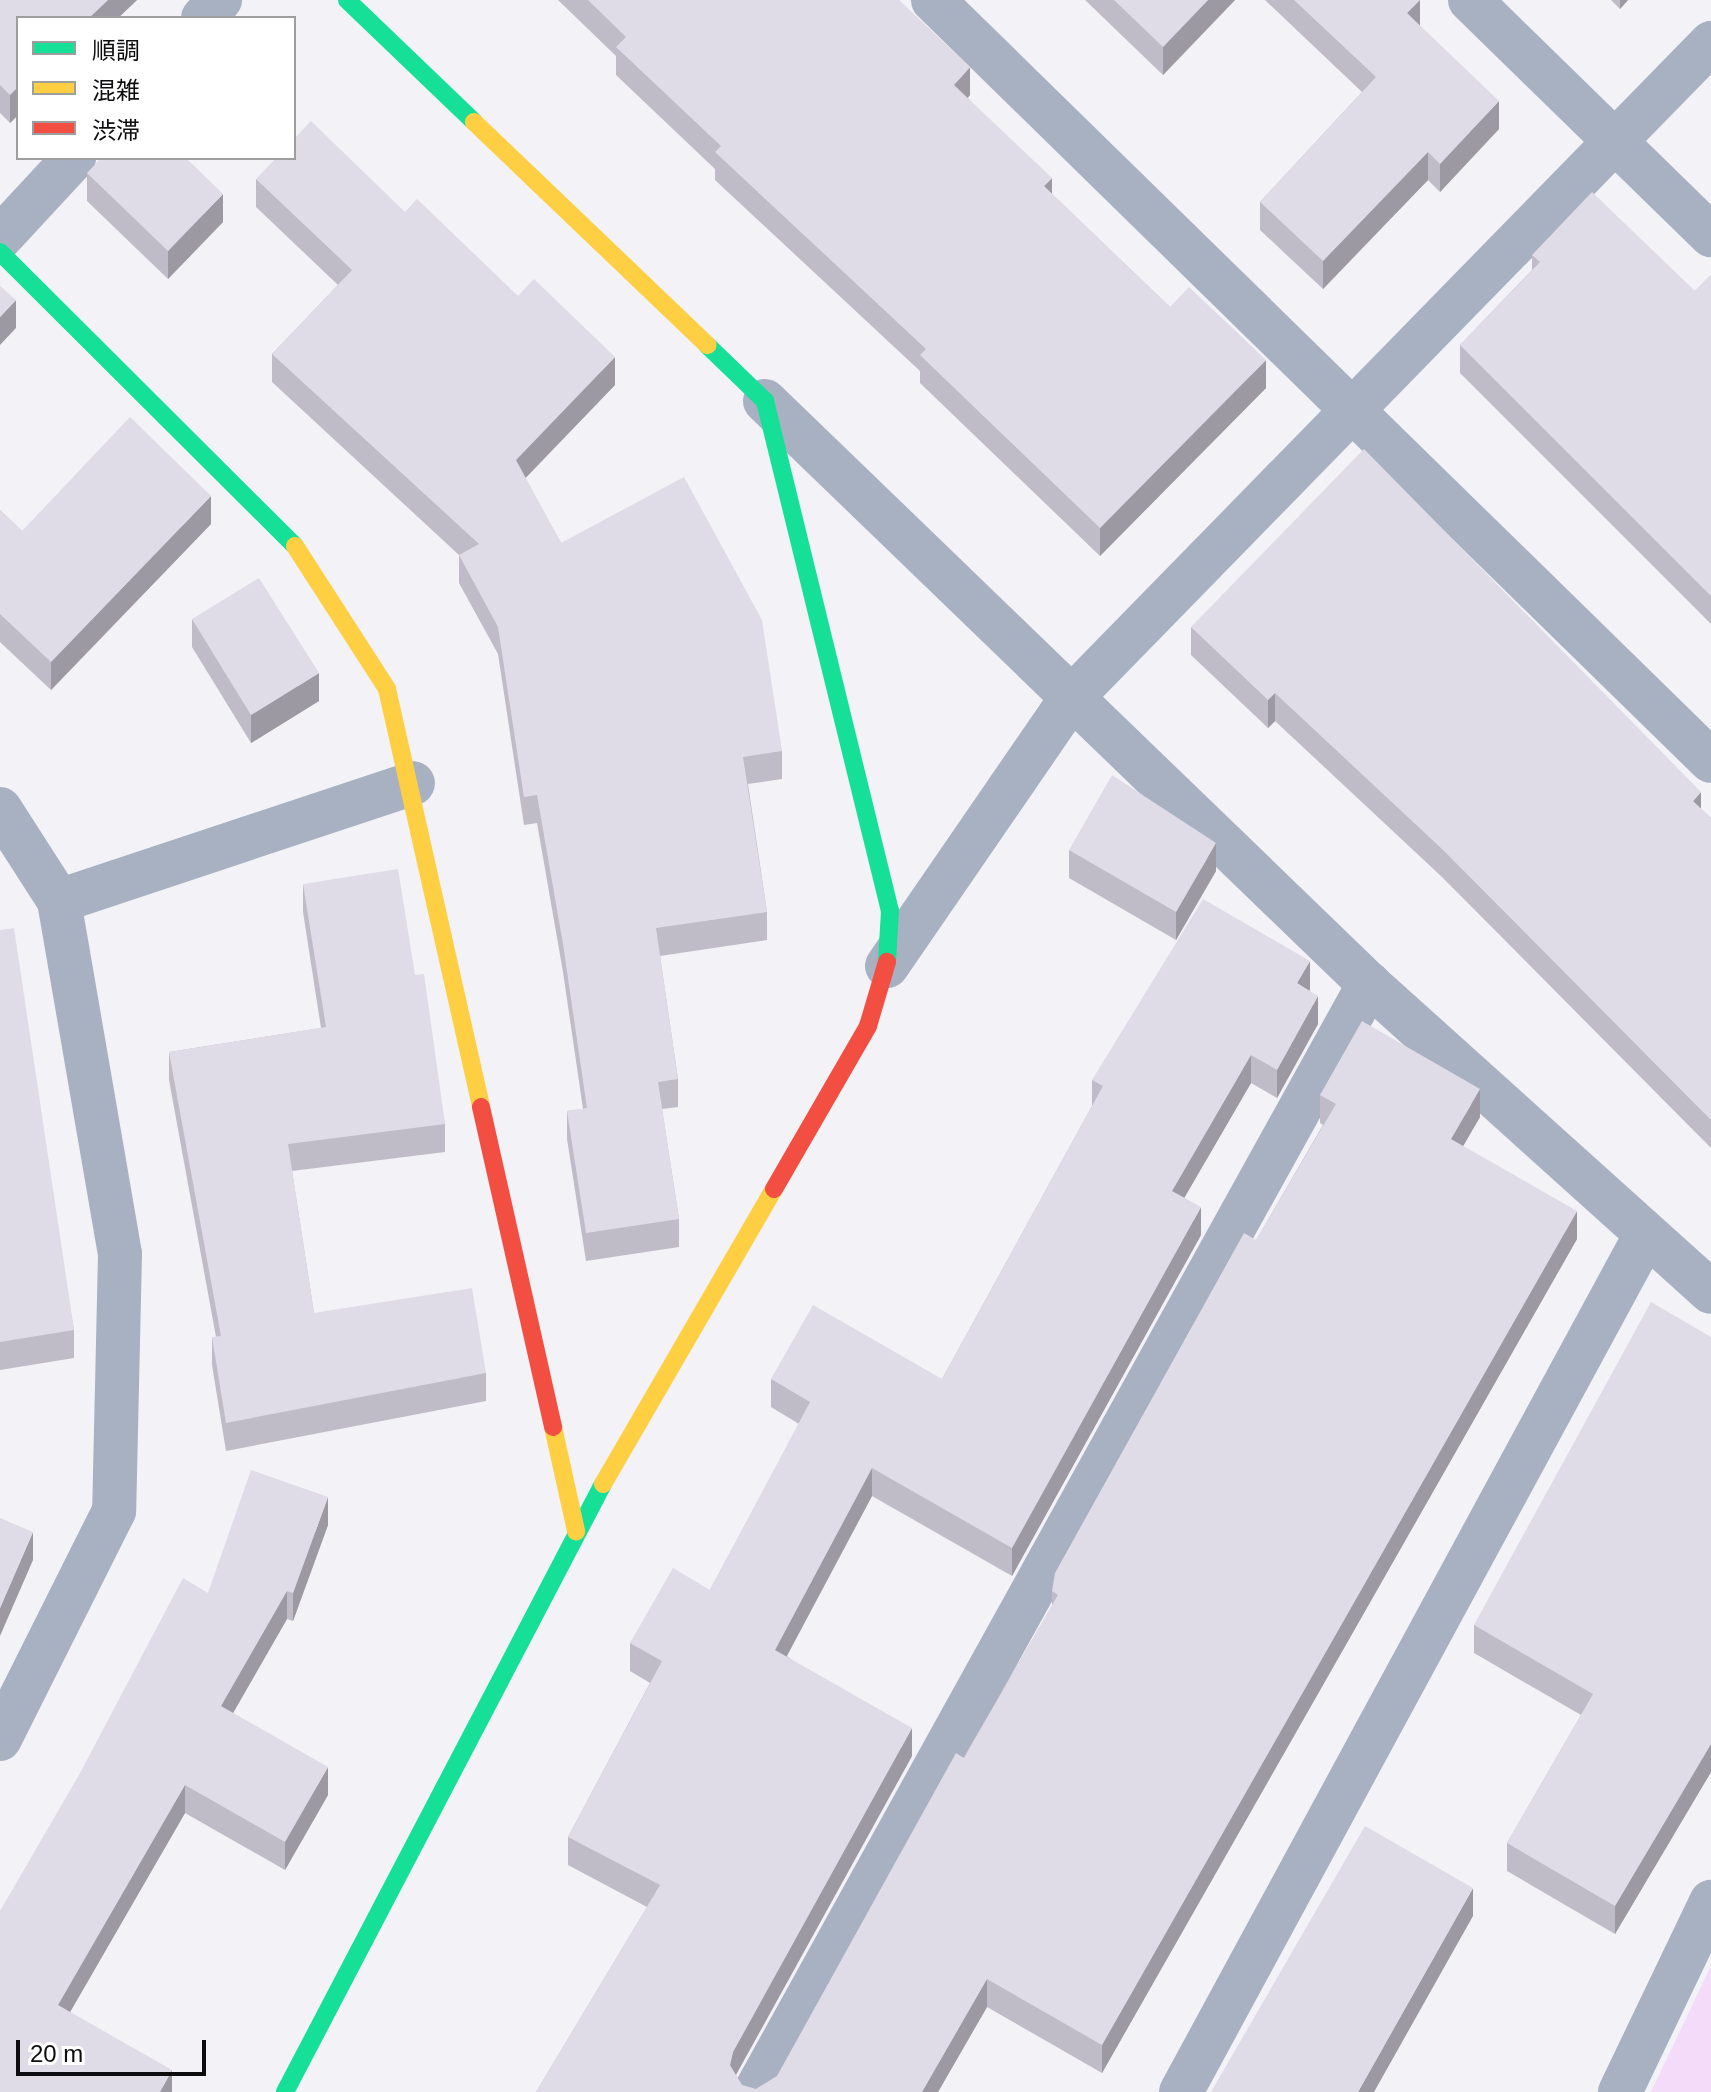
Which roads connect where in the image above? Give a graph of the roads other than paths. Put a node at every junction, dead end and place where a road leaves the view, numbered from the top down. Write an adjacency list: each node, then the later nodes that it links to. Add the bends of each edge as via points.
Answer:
1 (220, 0): 5 (street)
2 (347, 0): 12 (street)
3 (933, 0): 13 (street)
4 (1470, 0): 7 (street)
5 (205, 16)
6 (1711, 43): 7 (street)
7 (1616, 143): 9 (street); 13 (street)
8 (72, 160): 10 (street)
9 (1711, 235)
10 (0, 238)
11 (0, 252): 16 (street, via 289,536 387,689)
12 (765, 401): 14 (street); 19 (street, via 890,911)
13 (1354, 412): 14 (street); 15 (street)
14 (1071, 698): 19 (street); 20 (street)
15 (1711, 761)
16 (413, 783): 18 (street); 23 (street)
17 (0, 809): 18 (street)
18 (59, 901): 24 (street, via 120,1254 114,1511)
19 (887, 966): 23 (street, via 868,1026)
20 (1369, 984): 21 (street); 27 (street)
21 (1646, 1234): 22 (street); 28 (street)
22 (1711, 1292)
23 (576, 1531): 26 (street)
24 (0, 1739)
25 (1711, 1902): 29 (street)
26 (285, 2092)
27 (755, 2092)
28 (1181, 2092)
29 (1620, 2092)

